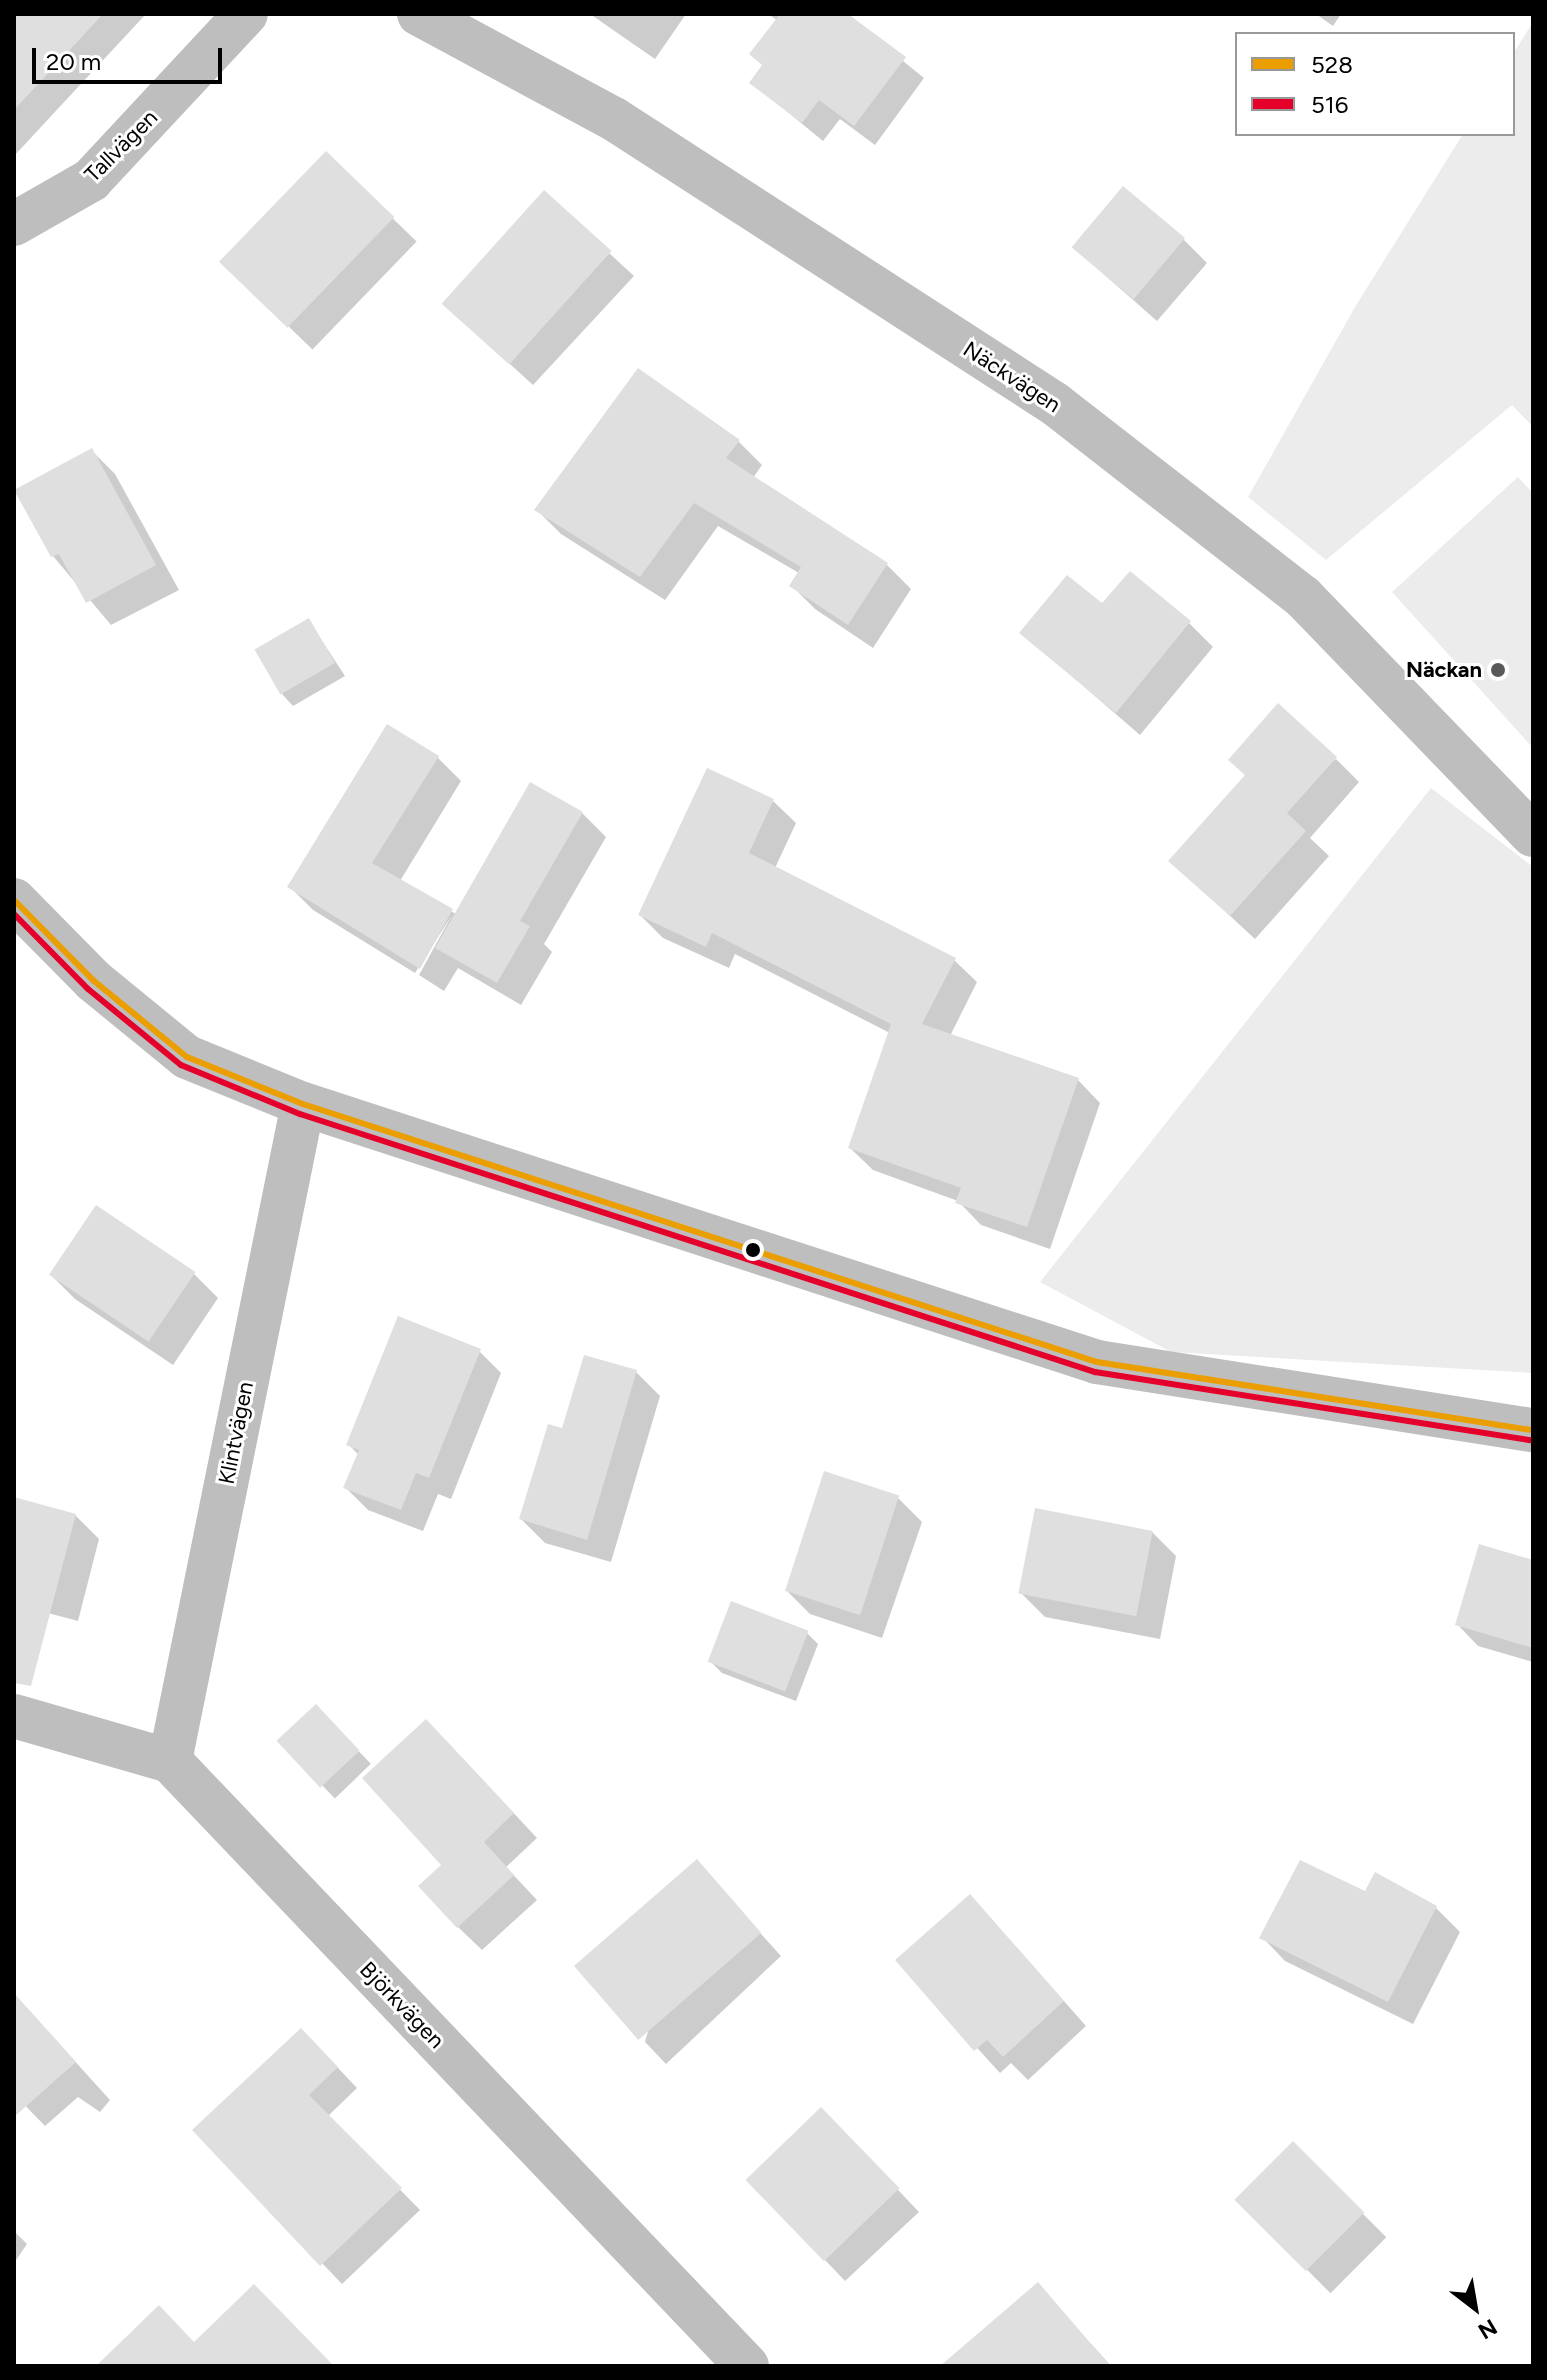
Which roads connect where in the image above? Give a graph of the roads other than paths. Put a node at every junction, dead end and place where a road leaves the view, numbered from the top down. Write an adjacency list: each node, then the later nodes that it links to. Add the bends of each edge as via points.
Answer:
1 (246, 14): 3 (street, Tallvägen, via 91,180)
2 (419, 14): 4 (street, Näckvägen, via 614,119 1055,404 1303,597)
3 (14, 224)
4 (1533, 835)
5 (14, 900): 6 (street, via 94,981 187,1057)
6 (303, 1104): 7 (street, via 1097,1362); 9 (street, Klintvägen)
7 (1533, 1430)
8 (14, 1716): 9 (street)
9 (170, 1761): 10 (street, Björkvägen)
10 (747, 2366)

